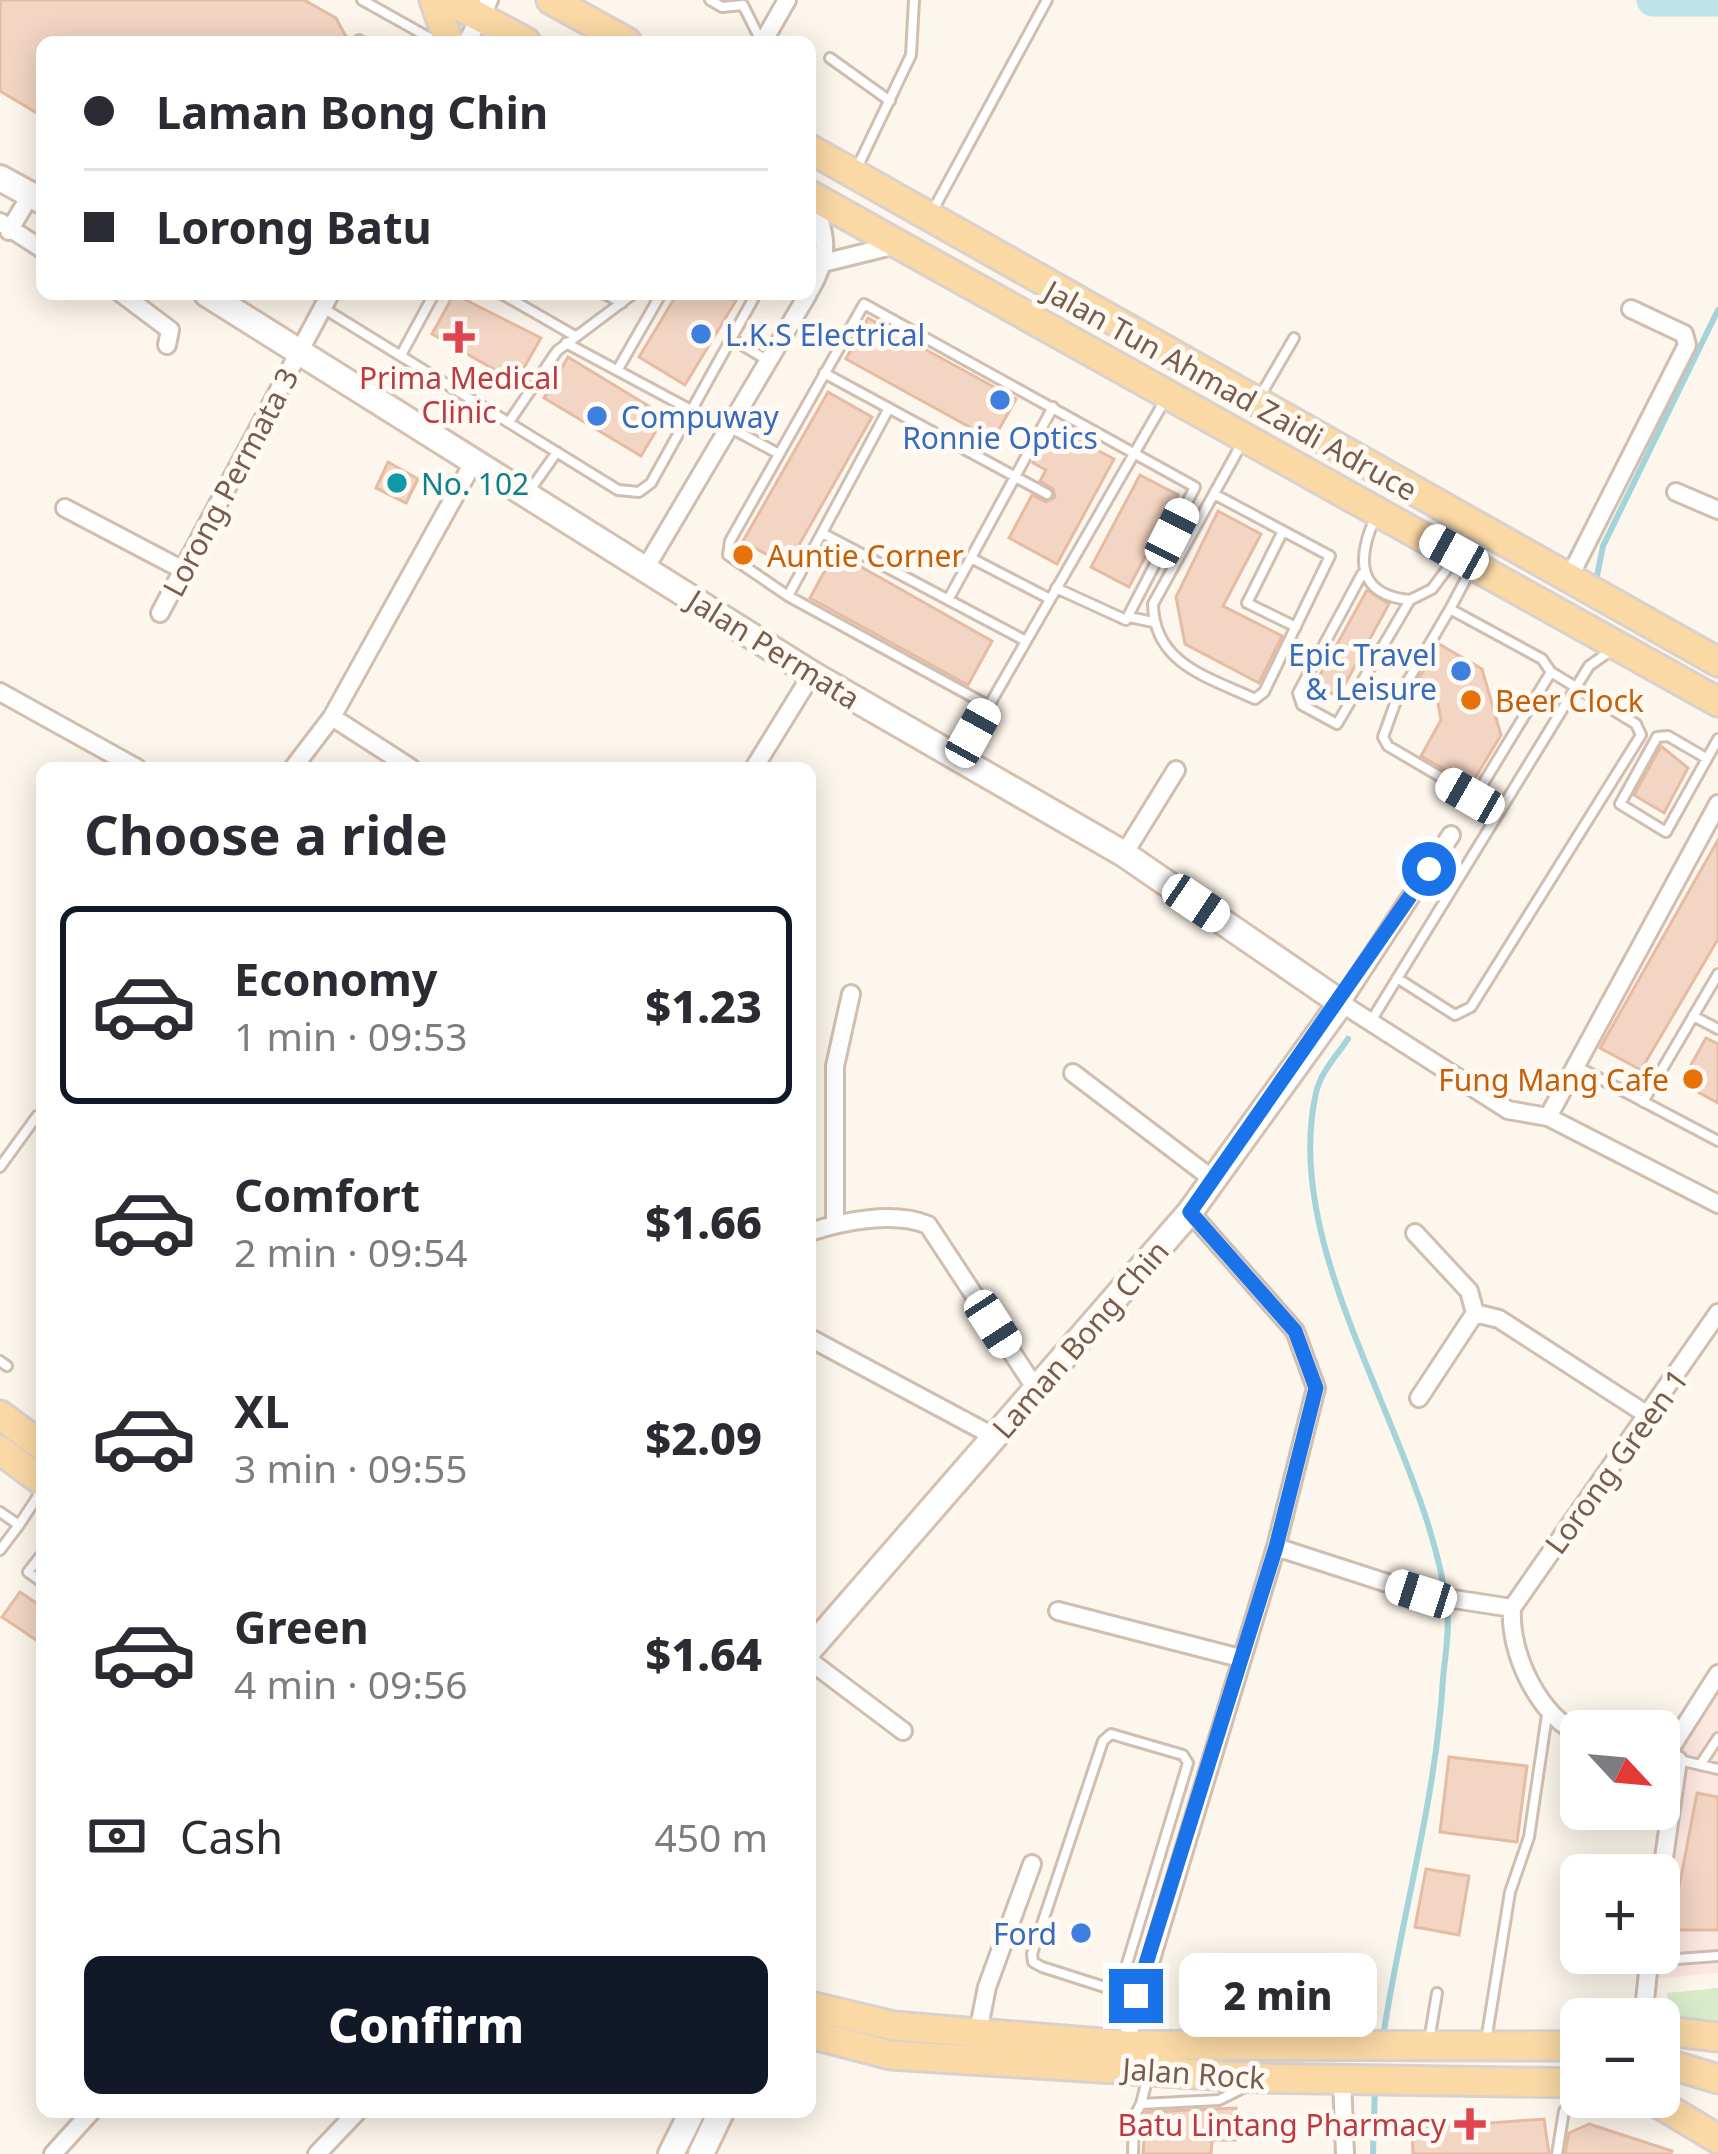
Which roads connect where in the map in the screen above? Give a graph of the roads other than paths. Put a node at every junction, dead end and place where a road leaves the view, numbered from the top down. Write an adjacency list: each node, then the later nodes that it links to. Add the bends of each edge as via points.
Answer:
1 (362, 0): 11 (lane)
2 (434, 0): 12 (main road)
3 (448, 0): 10 (main road)
4 (551, 0): 14 (main road)
5 (710, 0): 9 (lane)
6 (787, 0): 16 (street)
7 (914, 0): 18 (lane, via 916,35)
8 (1047, 0): 25 (lane)
9 (744, 3): 15 (lane)
10 (478, 20): 13 (main road)
11 (426, 36)
12 (447, 36)
13 (509, 36)
14 (616, 36)
15 (759, 36)
16 (766, 36)
17 (830, 58): 18 (lane)
18 (890, 101): 20 (lane)
19 (816, 153): 20 (main road, Jalan Tun Ahmad Zaidi Adruce)
20 (853, 176): 25 (main road, Jalan Tun Ahmad Zaidi Adruce)
21 (0, 178): 22 (street)
22 (36, 198): 26 (street)
23 (816, 199): 27 (main road, Jalan Tun Ahmad Zaidi Adruce)
24 (816, 211): 29 (street)
25 (928, 219): 53 (main road, Jalan Tun Ahmad Zaidi Adruce)
26 (5, 227): 28 (street)
27 (900, 244): 29 (street); 52 (main road, Jalan Tun Ahmad Zaidi Adruce)
28 (36, 245)
29 (820, 263)
30 (130, 300): 46 (street, via 170,330)
31 (217, 300): 47 (street, Jalan Permata)
32 (431, 300): 48 (lane)
33 (512, 300): 42 (lane)
34 (616, 300): 40 (lane)
35 (626, 300): 40 (lane)
36 (658, 300): 50 (lane)
37 (753, 300): 44 (lane)
38 (804, 300): 49 (street)
39 (326, 301): 47 (street, Lorong Permata 3); 48 (lane)
40 (622, 303): 42 (lane)
41 (1631, 309): 80 (street, via 1684,334 1687,345)
42 (575, 336): 45 (lane)
43 (1294, 338): 53 (lane)
44 (732, 339): 49 (lane); 56 (lane)
45 (566, 343): 50 (lane); 57 (lane)
46 (167, 345)
47 (299, 351): 63 (street, Jalan Permata); 77 (street, Lorong Permata 3)
48 (401, 355): 57 (lane)
49 (768, 361): 58 (street)
50 (618, 368): 56 (lane)
51 (824, 373): 54 (lane, via 864,304); 55 (lane); 62 (lane)
52 (1168, 393): 59 (main road, Jalan Tun Ahmad Zaidi Adruce); 61 (lane)
53 (1256, 404): 80 (main road, Jalan Tun Ahmad Zaidi Adruce)
54 (1053, 407): 61 (lane); 64 (lane)
55 (889, 408): 64 (lane); 73 (lane)
56 (691, 410): 60 (lane, via 639,492 618,490)
57 (509, 422): 60 (lane)
58 (729, 427): 62 (lane); 76 (street)
59 (1246, 436): 67 (lane); 70 (main road, Jalan Tun Ahmad Zaidi Adruce)
60 (557, 452): 68 (lane)
61 (1134, 452): 79 (lane); 87 (lane, via 1195,487)
62 (779, 454): 81 (lane, via 728,555)
63 (473, 463): 68 (street, Jalan Permata); 99 (street)
64 (1015, 477): 66 (lane); 74 (lane)
65 (1676, 491): 71 (street)
66 (1047, 494)
67 (1214, 494): 72 (lane); 88 (lane, via 1153,604)
68 (526, 496): 76 (street, Jalan Permata)
69 (65, 508): 77 (street)
70 (1378, 510): 75 (main road, Jalan Tun Ahmad Zaidi Adruce); 78 (lane, via 1360,550)
71 (1718, 510)
72 (1283, 530): 89 (lane, via 1330,556); 89 (lane, via 1247,603)
73 (822, 533): 81 (lane); 83 (lane)
74 (971, 558): 82 (lane); 83 (lane)
75 (1465, 559): 84 (lane); 85 (lane); 90 (main road, Jalan Tun Ahmad Zaidi Adruce)
76 (645, 569): 94 (street, Jalan Permata)
77 (184, 571): 86 (street, Lorong Permata 3)
78 (1362, 574): 84 (lane); 84 (lane, via 1298,694 1337,724)
79 (1056, 588): 82 (lane); 87 (lane)
80 (1584, 589): 92 (main road, Jalan Tun Ahmad Zaidi Adruce)
81 (788, 596): 98 (lane)
82 (1050, 599): 91 (lane)
83 (948, 600): 91 (lane)
84 (1410, 600)
85 (1450, 608): 93 (lane, via 1542,658); 93 (lane, via 1383,737 1408,760 1475,797)
86 (160, 614)
87 (1129, 617): 88 (lane)
88 (1153, 622): 89 (lane, via 1179,664 1255,699)
89 (1295, 627)
90 (1598, 634): 95 (lane); 97 (main road, Jalan Tun Ahmad Zaidi Adruce)
91 (1026, 641): 98 (lane)
92 (1718, 662)
93 (1551, 672): 95 (lane)
94 (812, 674): 102 (street, Jalan Permata); 106 (street)
95 (1576, 688): 112 (lane); 112 (lane, via 1641,735 1472,1007 1455,1015)
96 (0, 692): 103 (street)
97 (1718, 702)
98 (989, 706): 102 (lane)
99 (332, 717): 104 (street); 105 (street)
100 (1718, 739): 101 (lane)
101 (1706, 758): 101 (lane, via 1666,832 1620,804 1657,736)
102 (958, 760): 110 (street, Jalan Permata)
103 (126, 762)
104 (298, 762)
105 (402, 762)
106 (758, 762)
107 (1176, 770): 110 (street)
108 (1718, 805): 118 (street)
109 (1451, 835): 114 (street, Laman Bong Chin)
110 (1124, 854): 114 (street, Jalan Permata)
111 (1718, 974): 115 (lane)
112 (1397, 978): 116 (lane)
113 (851, 994): 128 (street, via 835,1066)
114 (1341, 1003): 116 (street); 125 (street, Laman Bong Chin)
115 (1693, 1016): 117 (lane); 120 (lane)
116 (1371, 1022): 122 (street, via 1508,1110)
117 (1718, 1029)
118 (1574, 1065): 120 (lane); 122 (street)
119 (1073, 1073): 125 (street)
120 (1643, 1102): 123 (lane)
121 (36, 1117): 124 (lane)
122 (1548, 1117): 126 (street)
123 (1718, 1141)
124 (0, 1167)
125 (1215, 1181): 127 (street, Laman Bong Chin)
126 (1718, 1204)
127 (1190, 1212): 134 (street, Laman Bong Chin); 145 (street, via 1295,1331 1316,1388)
128 (835, 1223): 129 (street); 134 (street, via 928,1225)
129 (816, 1230)
130 (1415, 1233): 131 (street, via 1469,1291)
131 (1475, 1313): 135 (street); 137 (street, via 1498,1319)
132 (1718, 1313): 137 (street, Lorong Green 1)
133 (816, 1341): 138 (street)
134 (1036, 1390): 138 (street, Laman Bong Chin)
135 (1419, 1397)
136 (0, 1415): 139 (main road)
137 (1649, 1416): 147 (street, Lorong Green 1)
138 (994, 1437): 149 (street, Laman Bong Chin)
139 (36, 1441)
140 (0, 1450): 141 (main road)
141 (36, 1477)
142 (36, 1499): 144 (lane)
143 (0, 1512): 144 (lane)
144 (19, 1525): 146 (lane)
145 (1276, 1547): 147 (street, via 1421,1594); 150 (street)
146 (0, 1550)
147 (1513, 1608): 153 (street, via 1511,1626)
148 (1058, 1611): 150 (street)
149 (816, 1642)
150 (1240, 1658): 164 (street)
151 (816, 1665): 155 (street)
152 (1718, 1674): 156 (street)
153 (1547, 1715): 154 (street); 172 (lane)
154 (1560, 1723)
155 (903, 1730)
156 (1680, 1737)
157 (1718, 1738): 159 (lane)
158 (1680, 1761): 159 (lane)
159 (1700, 1765): 160 (lane)
160 (1718, 1769)
161 (1032, 1864): 167 (street)
162 (1718, 1956): 163 (lane)
163 (1680, 1957)
164 (1127, 1993): 164 (lane, via 1042,1966 1032,1954 1111,1735 1183,1755 1188,1772); 174 (street)
165 (1436, 1993): 171 (lane)
166 (816, 2007): 167 (main road, Jalan Rock, via 894,2026)
167 (978, 2032): 174 (main road, Jalan Rock)
168 (1680, 2033): 170 (main road)
169 (816, 2038): 176 (main road, Jalan Rock, via 891,2055)
170 (1718, 2038)
171 (1415, 2042): 172 (main road, Jalan Rock); 174 (main road, Jalan Rock)
172 (1486, 2042): 173 (main road, Jalan Rock)
173 (1560, 2042)
174 (1125, 2045)
175 (1680, 2067): 179 (main road)
176 (1150, 2070): 177 (main road, Jalan Rock); 181 (lane)
177 (1261, 2078): 178 (main road, Jalan Rock); 181 (lane, via 1219,2101)
178 (1350, 2079): 180 (main road, Jalan Rock); 196 (street)
179 (1718, 2079)
180 (1560, 2083)
181 (1141, 2104): 195 (lane)
182 (1680, 2107): 189 (main road)
183 (1680, 2116): 190 (main road)
184 (86, 2118): 191 (street)
185 (351, 2118): 192 (street)
186 (689, 2118): 193 (street)
187 (718, 2118): 194 (street)
188 (1563, 2118): 197 (lane)
189 (1718, 2119)
190 (1718, 2139)
191 (53, 2154)
192 (317, 2154)
193 (671, 2154)
194 (701, 2154)
195 (1133, 2154)
196 (1345, 2154)
197 (1557, 2154)

